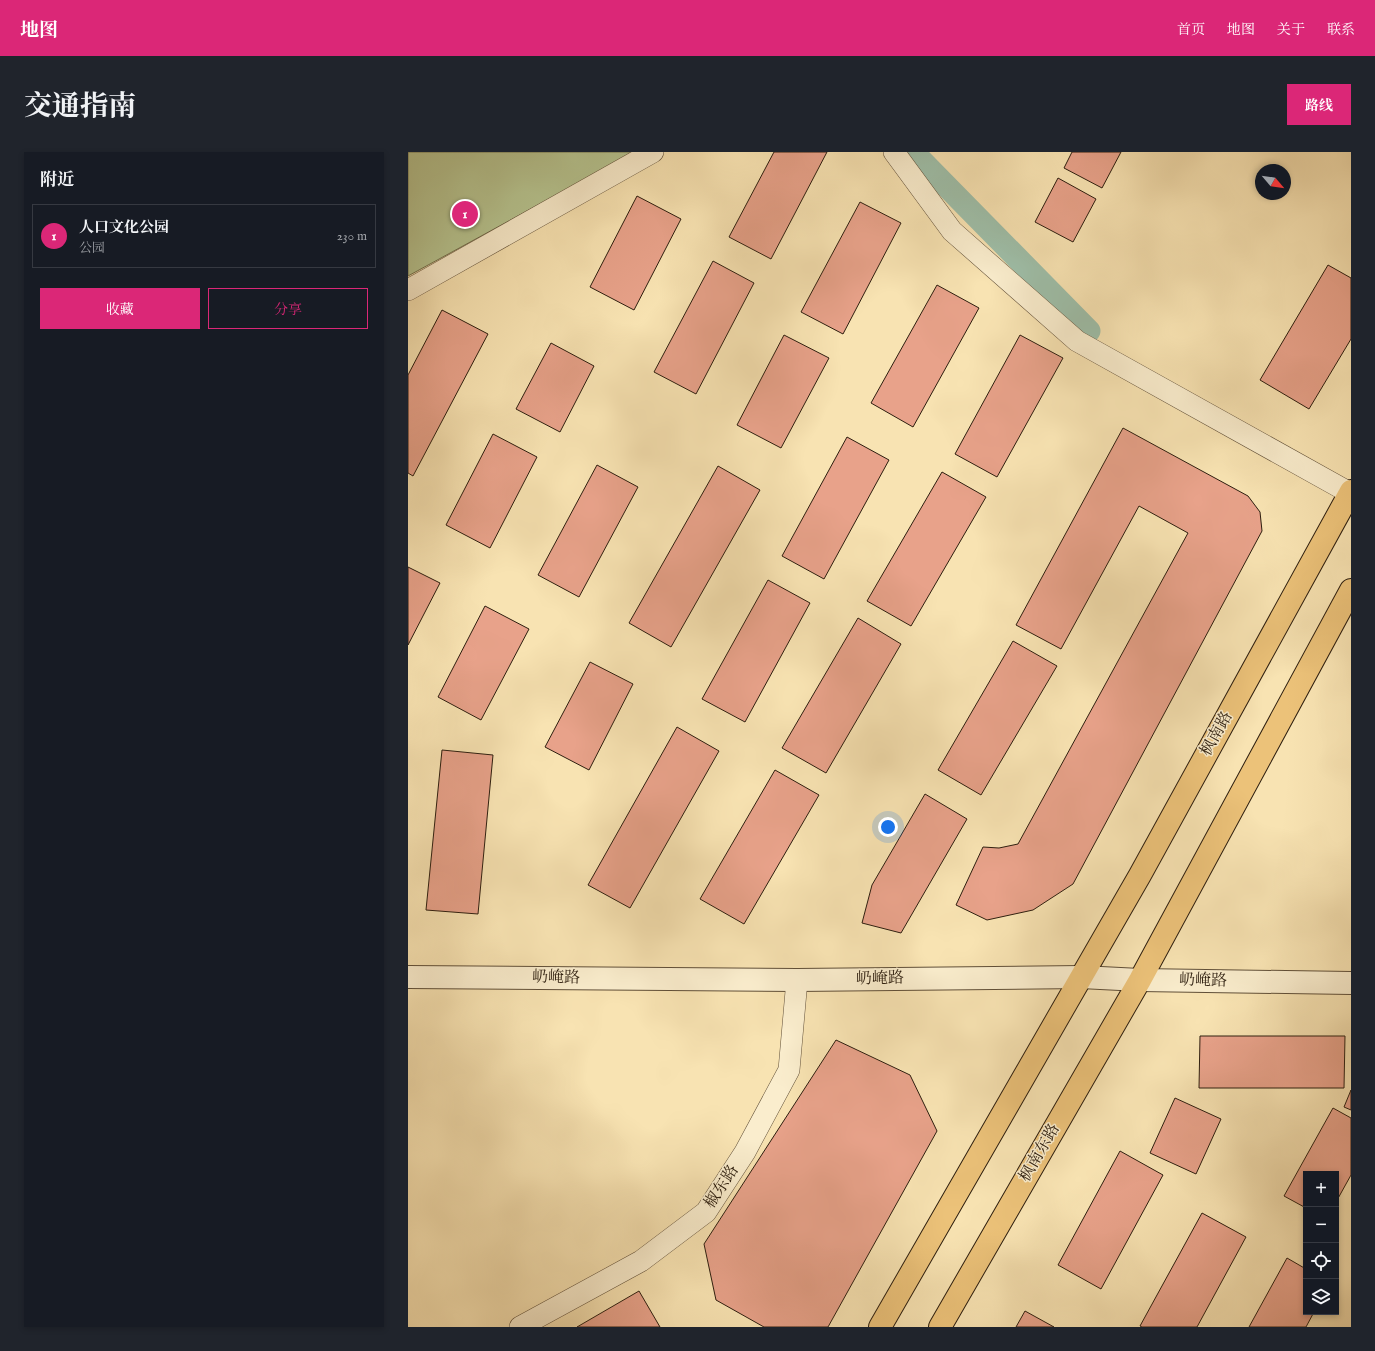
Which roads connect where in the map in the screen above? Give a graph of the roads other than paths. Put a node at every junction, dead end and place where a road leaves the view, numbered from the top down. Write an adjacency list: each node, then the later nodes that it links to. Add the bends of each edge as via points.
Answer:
1 (653, 152): 3 (street)
2 (894, 152): 4 (street, via 952,232 1076,341)
3 (408, 290)
4 (1350, 492): 7 (main road, 枫南路)
5 (1351, 590): 9 (main road)
6 (408, 977): 8 (street, 屷崦路)
7 (1081, 977): 8 (street, 屷崦路); 9 (street, 屷崦路); 12 (main road, 枫南路)
8 (797, 980): 11 (street, 椒东路, via 790,1070 745,1152 706,1212 642,1261)
9 (1140, 980): 10 (street, 屷崦路); 13 (main road, 枫南东路)
10 (1351, 983)
11 (520, 1327)
12 (880, 1327)
13 (940, 1327)

